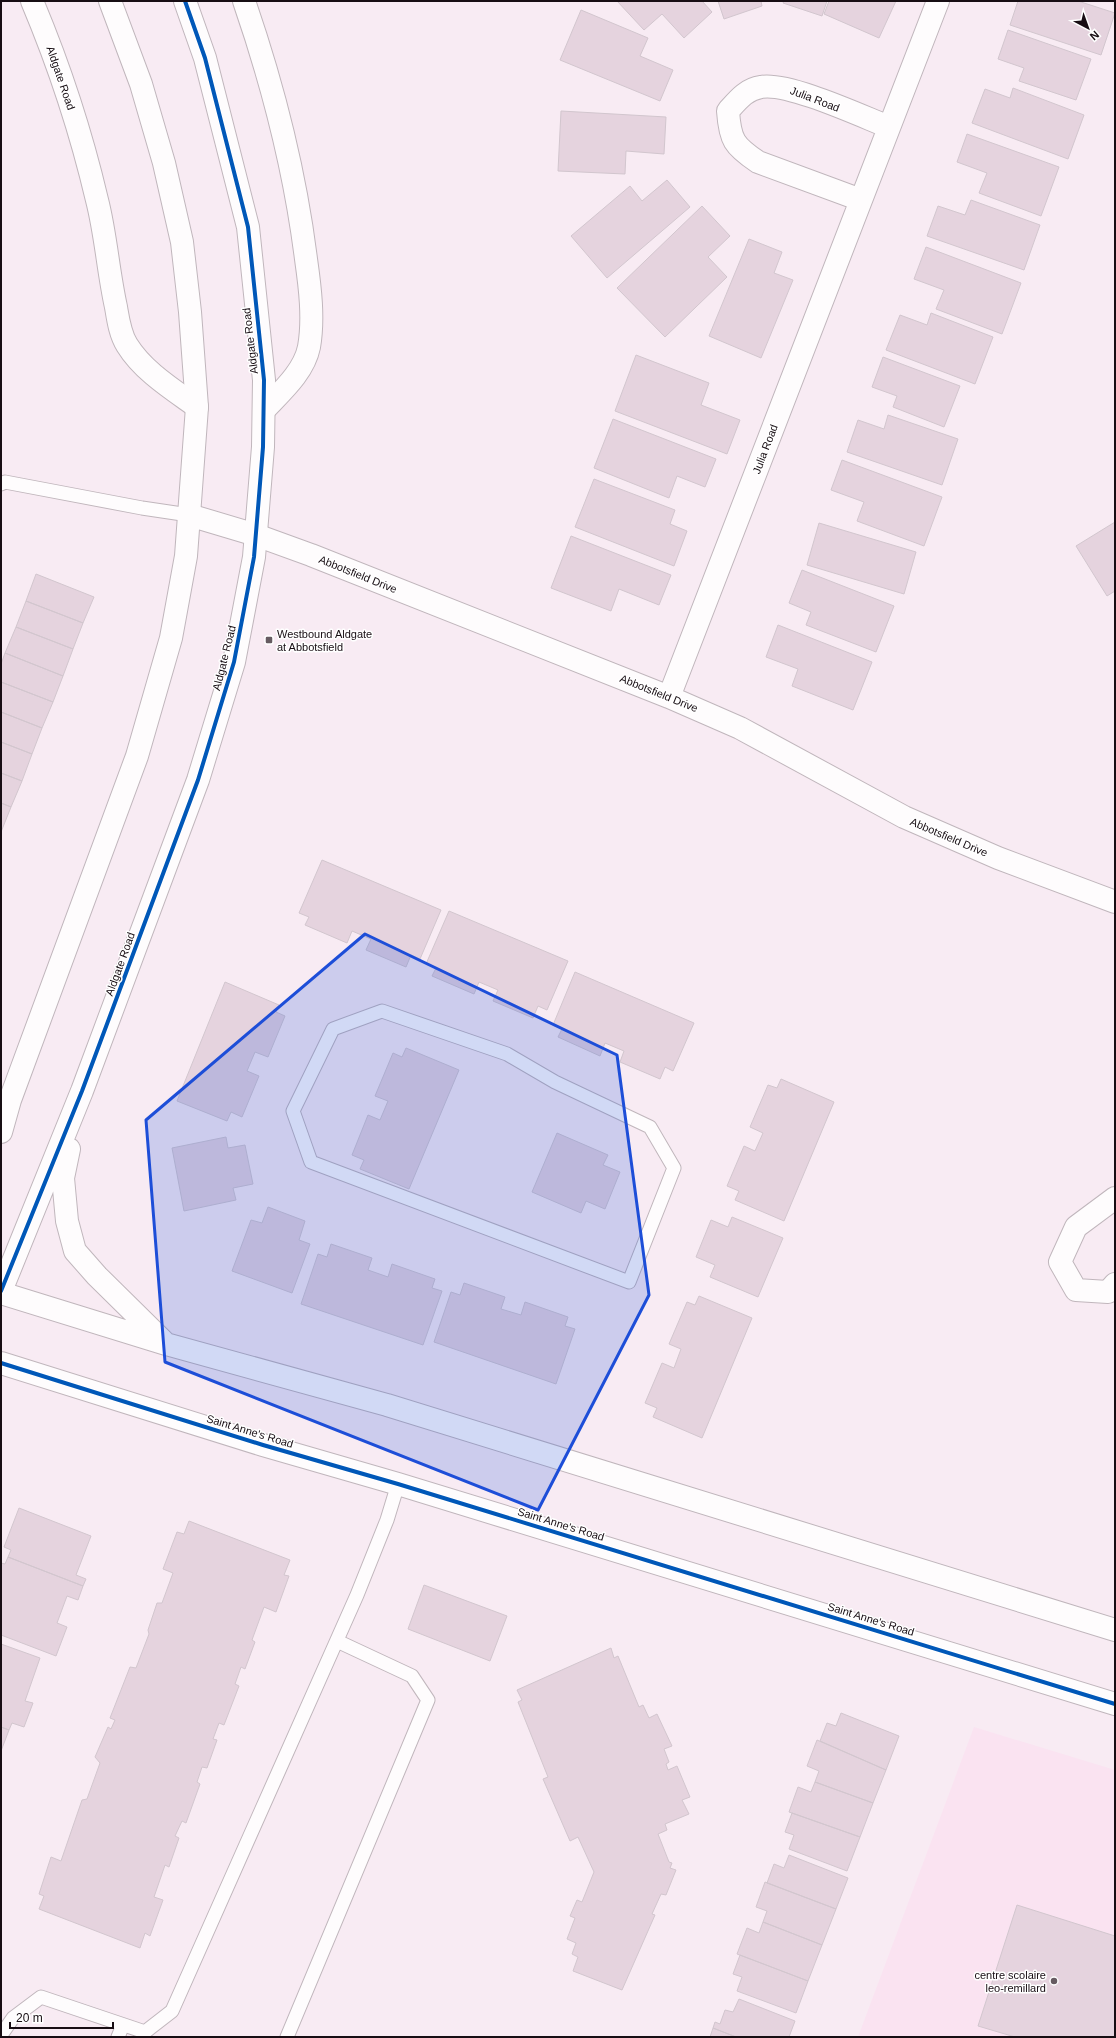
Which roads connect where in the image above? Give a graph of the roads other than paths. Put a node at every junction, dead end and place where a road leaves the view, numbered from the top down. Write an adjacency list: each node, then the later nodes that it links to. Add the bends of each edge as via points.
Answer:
1 (32, 1): 8 (street, Aldgate Road, via 68,97 97,200 113,292 126,344 147,370)
2 (110, 1): 8 (street, via 141,84 164,163 182,242)
3 (185, 1): 9 (street, Aldgate Road, via 205,58 248,227 264,380)
4 (244, 1): 9 (street, via 263,58 290,163 302,230 311,325 309,348 300,368)
5 (938, 1): 6 (street, Julia Road)
6 (889, 127): 7 (street, Julia Road); 7 (street, Julia Road, via 787,88 761,87 742,95 728,111 729,133 740,147 758,162)
7 (861, 200): 14 (street, Julia Road)
8 (197, 407): 12 (street)
9 (264, 410): 13 (street, Aldgate Road)
10 (3, 483): 11 (lane); 12 (lane)
11 (1, 494)
12 (189, 515): 13 (street, Abbotsfield Drive); 17 (street, via 186,556 171,638 137,756)
13 (256, 535): 14 (street, Abbotsfield Drive); 16 (street, Aldgate Road, via 234,662 198,780)
14 (669, 697): 15 (street, Abbotsfield Drive, via 740,728 904,817 998,858)
15 (1115, 902)
16 (82, 1091): 22 (street, Aldgate Road); 23 (street, via 63,1178 66,1221 75,1251)
17 (5, 1104): 18 (street)
18 (1, 1132)
19 (1115, 1198): 21 (street, via 1076,1227 1060,1262 1076,1290 1108,1292)
20 (629, 1282): 20 (lane, via 674,1168 650,1127 555,1082 507,1054 382,1011 333,1029 293,1111 311,1162)
21 (1115, 1284)
22 (1, 1292): 23 (street)
23 (166, 1344): 26 (street, via 387,1405)
24 (1, 1363): 25 (street, Saint Anne's Road, via 262,1445)
25 (398, 1484): 27 (lane, via 387,1520); 28 (street, Saint Anne's Road)
26 (1115, 1630)
27 (337, 1641): 31 (lane, via 172,2011); 33 (lane, via 412,1676 428,1700)
28 (1115, 1704)
29 (123, 2024): 30 (lane, via 41,1997 13,2018); 31 (lane); 32 (lane)
30 (1, 2035)
31 (146, 2035)
32 (118, 2037)
33 (287, 2037)

